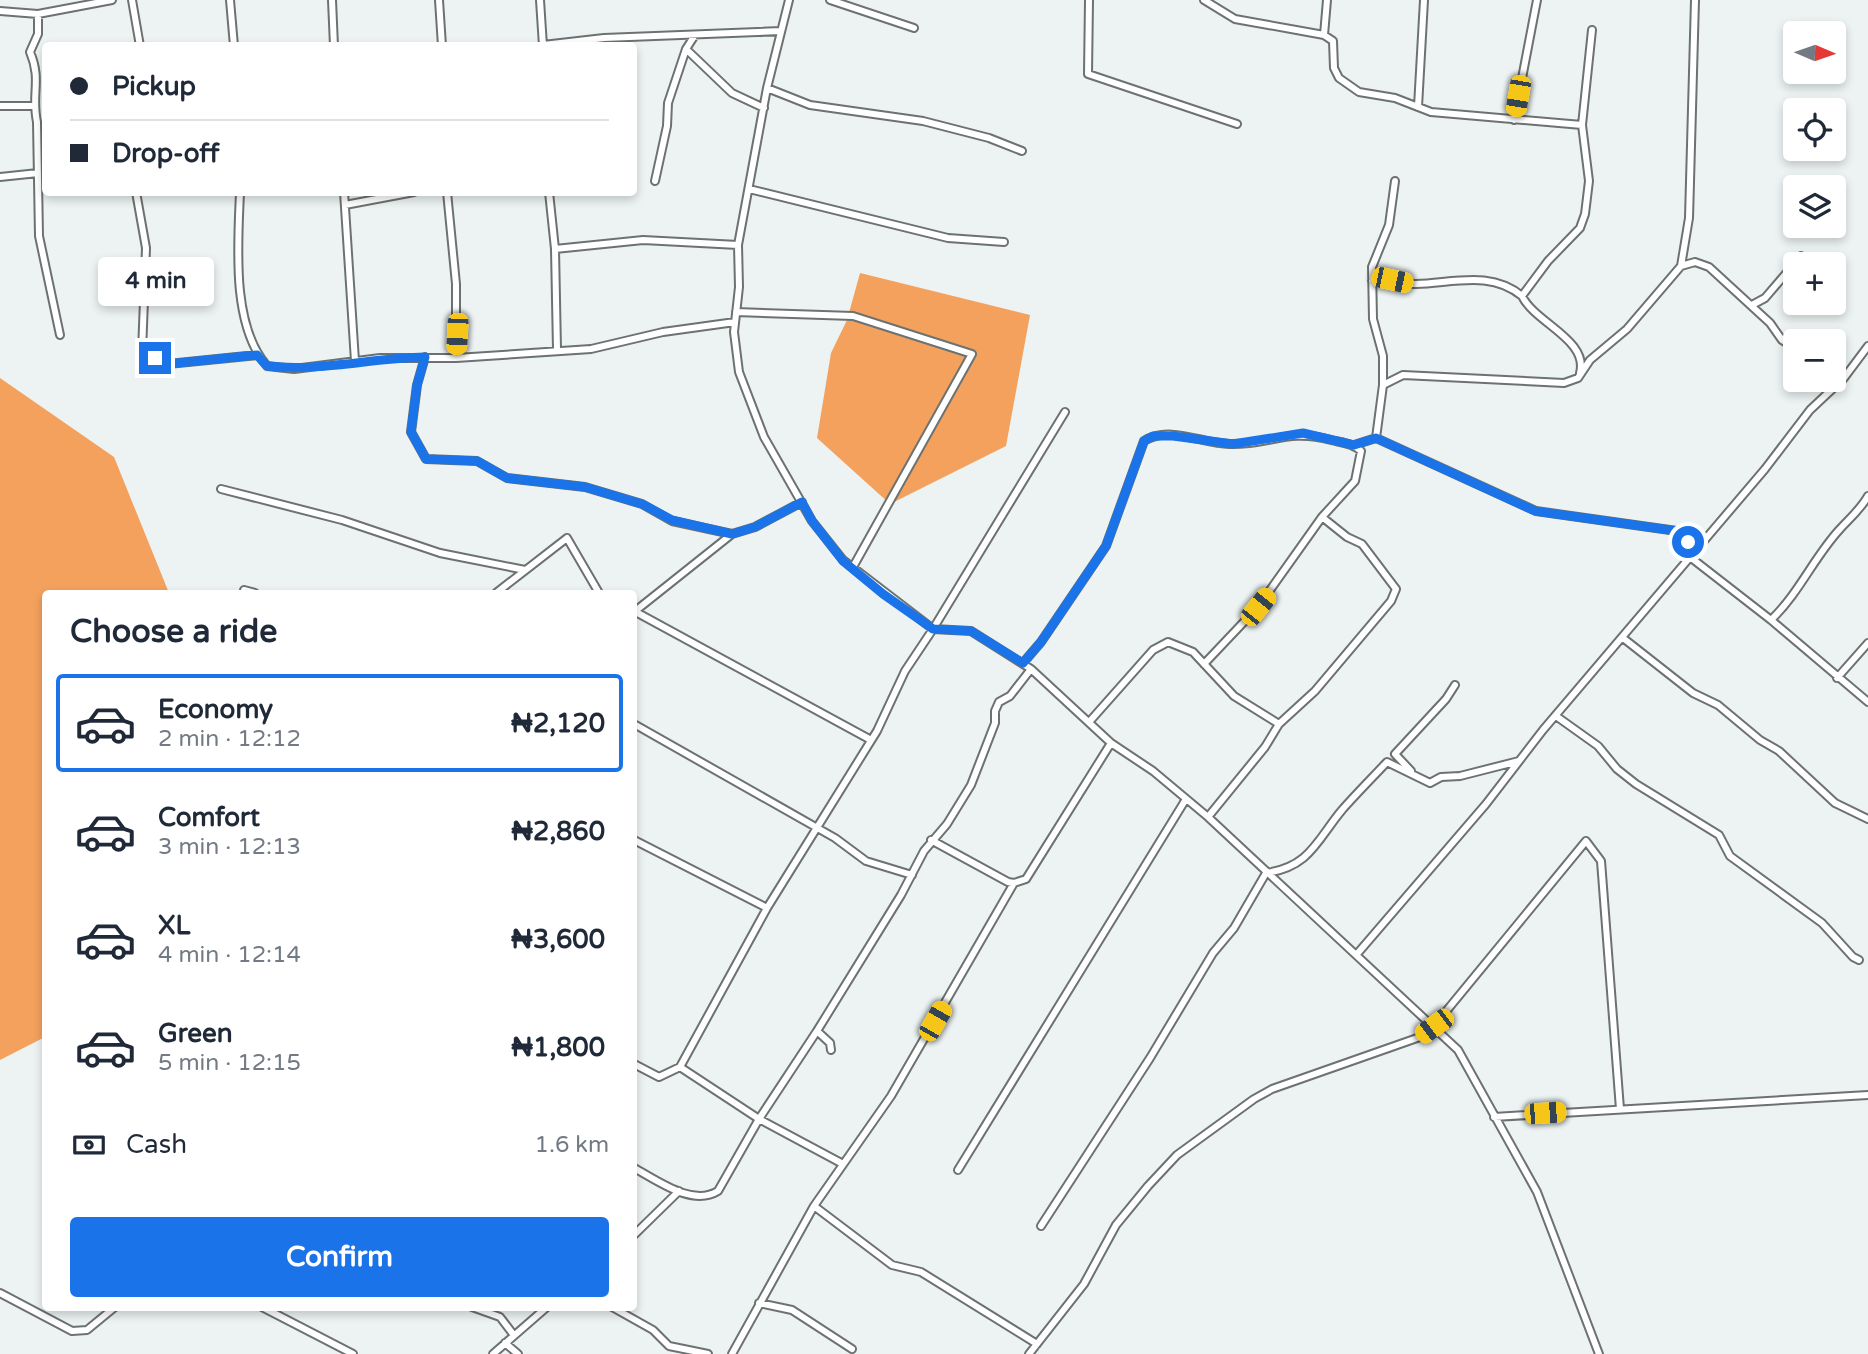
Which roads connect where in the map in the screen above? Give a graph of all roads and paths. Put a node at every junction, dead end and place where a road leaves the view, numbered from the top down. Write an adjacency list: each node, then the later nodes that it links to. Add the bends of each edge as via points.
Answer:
1 (112, 0): 16 (street)
2 (132, 0): 22 (street)
3 (230, 0): 23 (street)
4 (332, 0): 24 (street)
5 (439, 0): 25 (street)
6 (540, 0): 26 (street)
7 (789, 0): 19 (street)
8 (830, 0): 17 (street)
9 (1089, 0): 35 (street, via 1088,74)
10 (1204, 0): 21 (street, via 1235,19)
11 (1327, 0): 21 (street)
12 (1424, 0): 32 (street)
13 (1537, 0): 34 (street)
14 (1695, 0): 53 (street, via 1689,218)
15 (0, 11): 16 (street)
16 (38, 14): 31 (street, via 38,34 30,52 38,72)
17 (914, 28)
18 (1592, 30): 36 (street)
19 (781, 31): 20 (street); 29 (street)
20 (695, 35): 27 (street); 28 (street)
21 (1324, 35): 32 (street, via 1333,41 1334,68 1347,86)
22 (139, 42)
23 (234, 42)
24 (334, 42)
25 (442, 42)
26 (543, 42)
27 (569, 42)
28 (686, 50): 33 (street, via 732,93); 40 (street, via 668,103)
29 (767, 88): 33 (street); 37 (street, via 810,105 923,121)
30 (0, 106): 31 (street)
31 (34, 106): 38 (street)
32 (1418, 107): 34 (street, via 1431,113)
33 (764, 108): 42 (street)
34 (1514, 120): 36 (street)
35 (1237, 124)
36 (1582, 125): 56 (street, via 1589,181 1586,214 1580,228)
37 (1022, 151)
38 (38, 173): 39 (street); 60 (street, via 38,236)
39 (0, 177)
40 (655, 181)
41 (1395, 181): 55 (street, via 1390,225 1372,267)
42 (749, 189): 50 (street, via 948,238); 51 (street)
43 (137, 196): 64 (street, via 146,248 142,352 168,364)
44 (240, 196): 64 (street, via 238,266 244,311)
45 (344, 196): 49 (street)
46 (393, 196): 49 (street)
47 (446, 196): 66 (street, via 456,284)
48 (549, 196): 52 (street)
49 (345, 205): 67 (street)
50 (1004, 242)
51 (738, 245): 52 (street, via 643,240); 58 (street)
52 (555, 249): 63 (street)
53 (1681, 266): 57 (street, via 1695,262 1709,267); 69 (street)
54 (1783, 277): 57 (street, via 1765,298)
55 (1372, 281): 56 (street, via 1413,284 1468,278 1511,287); 70 (street)
56 (1522, 296): 69 (street, via 1580,356)
57 (1752, 305): 61 (street)
58 (736, 312): 59 (street); 81 (street, via 853,316 972,354)
59 (735, 322): 63 (street, via 591,349); 77 (street, via 739,372 749,401)
60 (60, 335)
61 (1783, 341)
62 (1868, 346): 68 (street)
63 (557, 349): 66 (street, via 541,354)
64 (257, 355): 67 (street, via 267,366 294,369)
65 (425, 357): 66 (street); 67 (street); 79 (street, via 411,432 426,459 477,461 507,478 585,487 642,504 672,520)
66 (456, 358)
67 (355, 361)
68 (1846, 375)
69 (1578, 378): 70 (street, via 1563,383 1403,375)
70 (1383, 386): 73 (street)
71 (1823, 392): 80 (street)
72 (1065, 412): 88 (street)
73 (1376, 438): 74 (street); 80 (street, via 1535,511 1677,531 1688,542)
74 (1354, 445): 78 (street, via 1362,451 1355,481); 91 (street, via 1303,433 1233,444 1185,436 1153,436 1144,441 1106,546)
75 (221, 489): 82 (street, via 341,520 440,553)
76 (1868, 496): 87 (street)
77 (802, 502): 79 (street); 81 (street, via 812,521)
78 (1322, 517): 92 (street, via 1272,590); 99 (street, via 1362,544 1396,589 1391,601 1315,691)
79 (732, 534): 85 (street)
80 (1690, 557): 87 (street); 89 (street)
81 (853, 568): 88 (street)
82 (525, 570): 83 (street); 84 (street, via 567,538)
83 (500, 590)
84 (597, 590)
85 (637, 609)
86 (637, 613): 101 (street)
87 (1772, 620): 94 (street)
88 (933, 629): 91 (street, via 971,631); 101 (street, via 905,671)
89 (1623, 638): 97 (street); 107 (street, via 1779,751 1835,803)
90 (1868, 643): 94 (street)
91 (1023, 663): 93 (street)
92 (1204, 664): 98 (street, via 1178,644 1160,645); 99 (street, via 1234,696)
93 (1031, 669): 98 (street); 109 (street, via 1010,696 999,702 971,785 947,824)
94 (1837, 678): 96 (street)
95 (1455, 684): 104 (street, via 1395,754 1405,767)
96 (1868, 702)
97 (1556, 716): 103 (street); 116 (street, via 1598,746 1626,777 1719,835 1730,856 1822,923)
98 (1090, 721): 102 (street)
99 (1279, 724): 106 (street)
100 (637, 726): 108 (street)
101 (871, 740): 108 (street)
102 (1111, 743): 105 (street); 113 (street, via 1026,879)
103 (1519, 761): 104 (street, via 1460,776 1441,776); 115 (street)
104 (1430, 783): 111 (street, via 1387,762 1342,811 1317,848 1293,866)
105 (1186, 799): 106 (street); 128 (street)
106 (1208, 817): 111 (street)
107 (1868, 819)
108 (817, 827): 112 (street, via 866,861); 114 (street)
109 (931, 840): 112 (street); 113 (street)
110 (637, 842): 114 (street)
111 (1266, 873): 115 (street); 131 (street)
112 (912, 875): 118 (street)
113 (1014, 883): 126 (street, via 891,1096)
114 (766, 908): 121 (street)
115 (1357, 954): 117 (street)
116 (1859, 960)
117 (1434, 1026): 123 (street, via 1586,841 1601,861); 124 (street, via 1458,1050); 142 (street, via 1420,1037 1272,1089 1177,1155 1116,1225 1084,1284)
118 (817, 1031): 119 (street); 125 (street)
119 (831, 1050)
120 (637, 1066): 121 (street, via 659,1077)
121 (680, 1067): 125 (street)
122 (1868, 1095): 123 (street)
123 (1620, 1109): 124 (street)
124 (1494, 1116): 150 (street, via 1549,1218)
125 (760, 1119): 126 (street); 129 (street, via 718,1191 703,1197)
126 (844, 1164): 130 (street)
127 (637, 1170): 129 (street)
128 (958, 1170)
129 (679, 1191): 132 (street)
130 (814, 1206): 134 (street); 142 (street, via 892,1265 922,1272)
131 (1041, 1226)
132 (637, 1232)
133 (0, 1293): 135 (street, via 72,1331 87,1330)
134 (759, 1303): 143 (street, via 792,1311); 148 (street)
135 (110, 1311)
136 (270, 1311): 144 (street)
137 (483, 1311): 140 (street, via 500,1317)
138 (542, 1311): 140 (street)
139 (619, 1311): 147 (street, via 653,1330 669,1346)
140 (513, 1334): 141 (street)
141 (505, 1343): 145 (street); 146 (street)
142 (1037, 1344): 149 (street)
143 (852, 1349)
144 (353, 1354)
145 (493, 1354)
146 (518, 1354)
147 (708, 1354)
148 (732, 1354)
149 (1029, 1354)
150 (1598, 1354)

